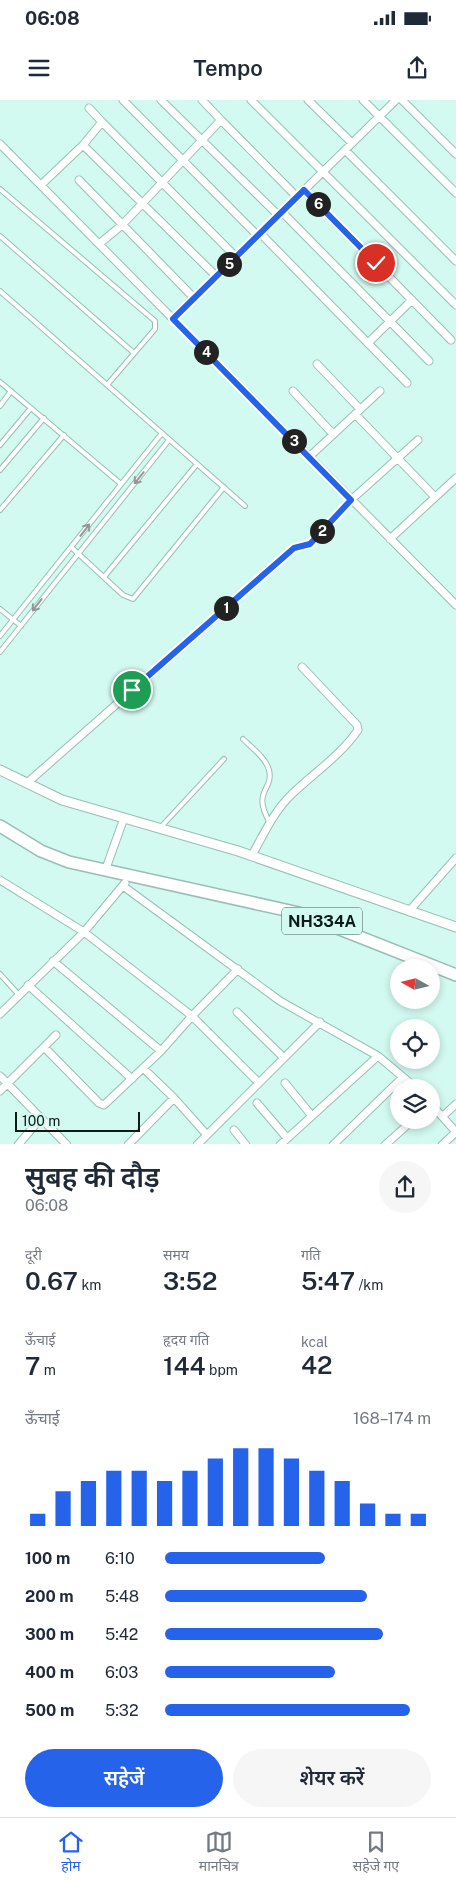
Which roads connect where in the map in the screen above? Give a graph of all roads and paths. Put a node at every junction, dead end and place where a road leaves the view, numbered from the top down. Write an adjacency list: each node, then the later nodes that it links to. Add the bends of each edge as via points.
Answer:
1 (122, 100): 19 (street)
2 (160, 100): 13 (street)
3 (202, 100): 11 (street)
4 (251, 100): 20 (street)
5 (308, 100): 14 (street)
6 (363, 100): 10 (street)
7 (396, 100): 10 (street)
8 (402, 100): 18 (street)
9 (89, 108): 12 (street)
10 (381, 115): 14 (street); 26 (street)
11 (221, 120): 13 (street); 27 (street)
12 (102, 122): 16 (street); 22 (street)
13 (201, 141): 19 (street); 29 (street)
14 (352, 143): 17 (street)
15 (0, 144): 23 (street)
16 (83, 145): 23 (street); 28 (street)
17 (346, 150): 20 (street); 35 (street)
18 (456, 154)
19 (182, 160): 22 (street); 31 (street)
20 (323, 172): 25 (street); 40 (street)
21 (79, 180): 30 (street)
22 (163, 181): 28 (street); 34 (street)
23 (41, 186): 33 (street)
24 (0, 189): 45 (lane, via 156,321 155,329)
25 (304, 190): 27 (street); 39 (street)
26 (456, 193)
27 (297, 197): 29 (street)
28 (142, 203): 30 (street); 36 (street)
29 (280, 214): 31 (street); 42 (street)
30 (122, 225): 33 (street); 38 (street)
31 (259, 234): 34 (street); 44 (street)
32 (0, 236): 45 (lane)
33 (99, 244): 41 (street)
34 (236, 257): 36 (street)
35 (456, 261)
36 (216, 276): 38 (street)
37 (0, 291): 50 (lane)
38 (194, 298): 41 (street)
39 (412, 300): 42 (street); 43 (street)
40 (456, 305)
41 (173, 319): 64 (street)
42 (389, 321): 44 (street); 46 (street)
43 (451, 340)
44 (368, 343): 49 (street)
45 (134, 353): 50 (lane)
46 (429, 361)
47 (317, 364): 56 (street)
48 (0, 382): 51 (lane)
49 (407, 383)
50 (107, 385): 58 (lane)
51 (11, 391): 54 (lane); 55 (lane)
52 (292, 391): 59 (street)
53 (380, 391): 56 (street)
54 (0, 406)
55 (31, 408): 57 (lane); 63 (lane)
56 (357, 412): 59 (street); 65 (street)
57 (44, 418): 60 (lane); 67 (lane)
58 (162, 433): 61 (lane); 69 (lane)
59 (333, 434): 64 (street)
60 (64, 435): 69 (lane); 74 (lane)
61 (170, 440): 66 (lane); 77 (lane, one-way to 77)
62 (418, 440): 65 (street)
63 (0, 445)
64 (309, 457): 72 (street)
65 (398, 458): 71 (street); 72 (street)
66 (197, 464): 70 (lane); 78 (lane)
67 (0, 470)
68 (456, 478): 71 (street)
69 (121, 484): 76 (lane, one-way to 69)
70 (224, 488): 73 (lane); 78 (lane, via 133,598 126,598)
71 (435, 497): 75 (street)
72 (351, 500): 75 (street); 89 (street, via 310,544 294,548)
73 (245, 506)
74 (0, 510)
75 (390, 539): 79 (street)
76 (71, 547): 77 (lane); 81 (lane)
77 (78, 553): 78 (lane); 82 (lane, one-way to 82)
78 (104, 577)
79 (456, 605)
80 (0, 609): 81 (lane)
81 (13, 620): 82 (lane); 83 (lane)
82 (21, 626): 84 (lane)
83 (0, 636)
84 (0, 652)
85 (302, 667): 91 (street, via 352,719 358,730 291,795)
86 (243, 739): 91 (lane, via 269,768 261,801)
87 (224, 759): 93 (lane)
88 (0, 770): 89 (street)
89 (27, 783): 90 (street, via 62,800)
90 (124, 818): 93 (street); 96 (street)
91 (270, 823): 94 (street)
92 (0, 826): 96 (highway, NH334A, via 41,851)
93 (160, 828): 94 (street)
94 (252, 856): 100 (street)
95 (456, 858): 100 (street)
96 (104, 871): 97 (highway, NH334A)
97 (129, 875): 99 (street); 106 (highway, NH334A, via 299,913)
98 (0, 880): 102 (street)
99 (123, 886): 102 (street); 104 (street)
100 (410, 910): 101 (street)
101 (456, 927)
102 (84, 932): 103 (street); 111 (street)
103 (53, 961): 107 (street); 115 (street)
104 (238, 969): 111 (street); 112 (street, via 280,1001)
105 (0, 974): 108 (lane)
106 (456, 976)
107 (28, 985): 108 (street); 121 (street)
108 (19, 995): 109 (street)
109 (1, 1012)
110 (237, 1012): 116 (street)
111 (192, 1016): 115 (street); 123 (street)
112 (320, 1022): 116 (street); 117 (street)
113 (56, 1035): 114 (street)
114 (44, 1048): 121 (street, via 101,1105 112,1100); 125 (street)
115 (160, 1051): 118 (street)
116 (283, 1056): 123 (street)
117 (378, 1056): 120 (street); 131 (street)
118 (143, 1068): 121 (street); 127 (street)
119 (0, 1076): 125 (street)
120 (403, 1077): 122 (street); 144 (street)
121 (132, 1079)
122 (405, 1079)
123 (259, 1083): 136 (street)
124 (285, 1083): 131 (street)
125 (7, 1084): 126 (street); 133 (street)
126 (0, 1091)
127 (174, 1098): 136 (street); 140 (street)
128 (257, 1103): 137 (street)
129 (456, 1104): 132 (street)
130 (440, 1113): 132 (street)
131 (312, 1116): 137 (street)
132 (443, 1116): 146 (street, via 456,1132)
133 (41, 1118): 138 (street); 139 (street)
134 (402, 1129): 145 (street)
135 (234, 1130): 142 (street)
136 (207, 1135): 141 (street)
137 (287, 1138): 143 (street)
138 (18, 1144)
139 (67, 1144)
140 (128, 1144)
141 (197, 1144)
142 (246, 1144)
143 (280, 1144)
144 (333, 1144)
145 (385, 1144)
146 (442, 1144)

